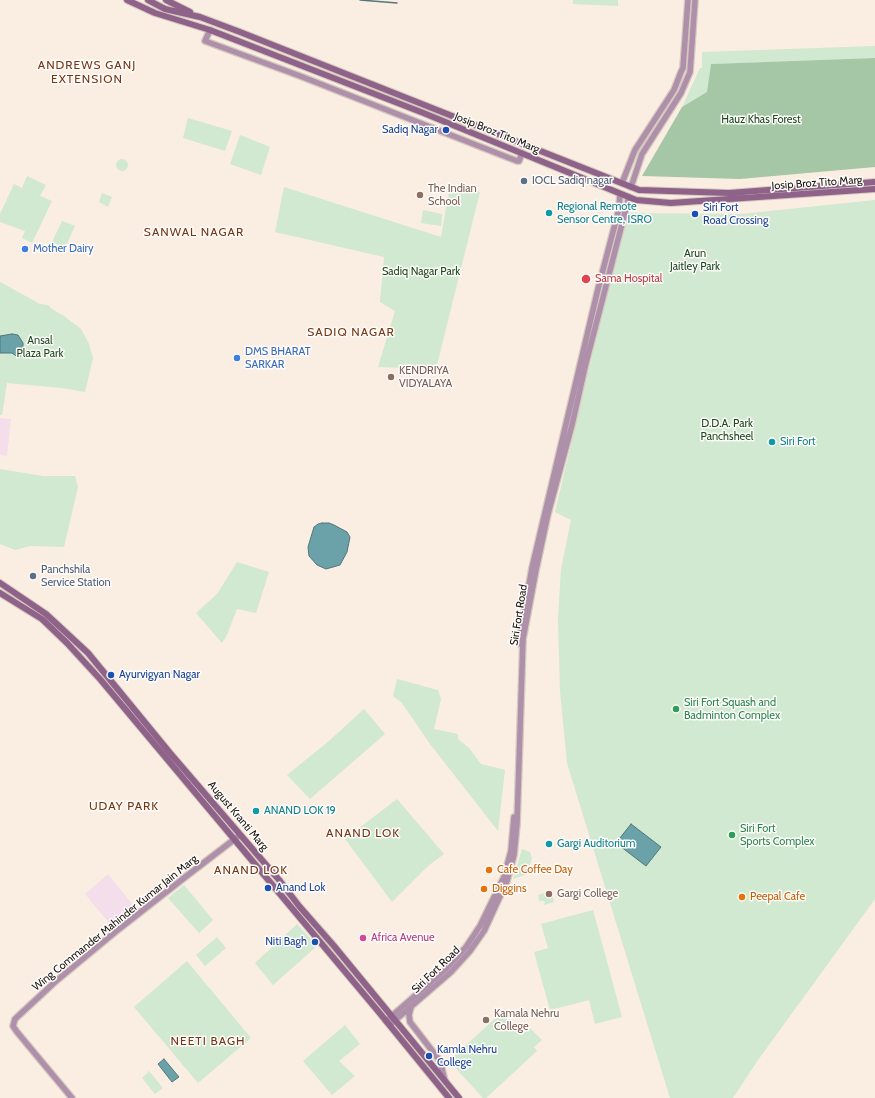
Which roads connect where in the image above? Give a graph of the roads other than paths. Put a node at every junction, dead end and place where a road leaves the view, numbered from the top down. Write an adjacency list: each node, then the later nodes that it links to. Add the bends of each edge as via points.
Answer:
1 (127, 0): 7 (main road, Josip Broz Tito Marg, via 155,13)
2 (148, 0): 6 (main road, Josip Broz Tito Marg, via 165,9)
3 (166, 0): 6 (main road)
4 (688, 0): 8 (street, via 683,68)
5 (695, 0): 9 (street, via 690,72)
6 (200, 17): 11 (main road, Josip Broz Tito Marg)
7 (210, 30): 10 (main road, Josip Broz Tito Marg); 10 (street, via 205,41 517,161)
8 (677, 82): 9 (street); 11 (street, via 635,150)
9 (684, 85): 13 (street, via 642,154)
10 (522, 153): 16 (main road, Josip Broz Tito Marg)
11 (622, 182): 13 (main road, Josip Broz Tito Marg)
12 (875, 182): 15 (main road, Josip Broz Tito Marg, via 729,193)
13 (631, 187): 15 (main road, Josip Broz Tito Marg)
14 (875, 189): 18 (main road, Josip Broz Tito Marg)
15 (667, 192): 18 (main road, via 672,199)
16 (620, 194): 17 (main road, Josip Broz Tito Marg); 24 (street, Siri Fort Road, via 619,209 532,568 520,634 514,819 511,851 504,877 480,926 466,947)
17 (629, 197): 18 (main road, Josip Broz Tito Marg, via 636,200); 23 (street, Siri Fort Road, via 548,514 523,639 518,824 513,862 487,924 470,952)
18 (666, 202)
19 (0, 583): 21 (main road, August Kranti Marg, via 46,614 88,654)
20 (0, 593): 22 (main road, August Kranti Marg, via 42,619 67,643 126,708)
21 (240, 835): 22 (street, Wing Commander Mahinder Kumar Jain Marg); 24 (main road, August Kranti Marg, via 334,946)
22 (235, 840): 24 (main road, August Kranti Marg); 26 (street, Wing Commander Mahinder Kumar Jain Marg, via 55,982 15,1019 13,1026)
23 (411, 1006): 24 (street, Siri Fort Road); 25 (street, via 410,1022 440,1061)
24 (390, 1021): 25 (main road, August Kranti Marg); 27 (main road, August Kranti Marg)
25 (445, 1082): 28 (main road, August Kranti Marg)
26 (72, 1098)
27 (449, 1098)
28 (459, 1098)

